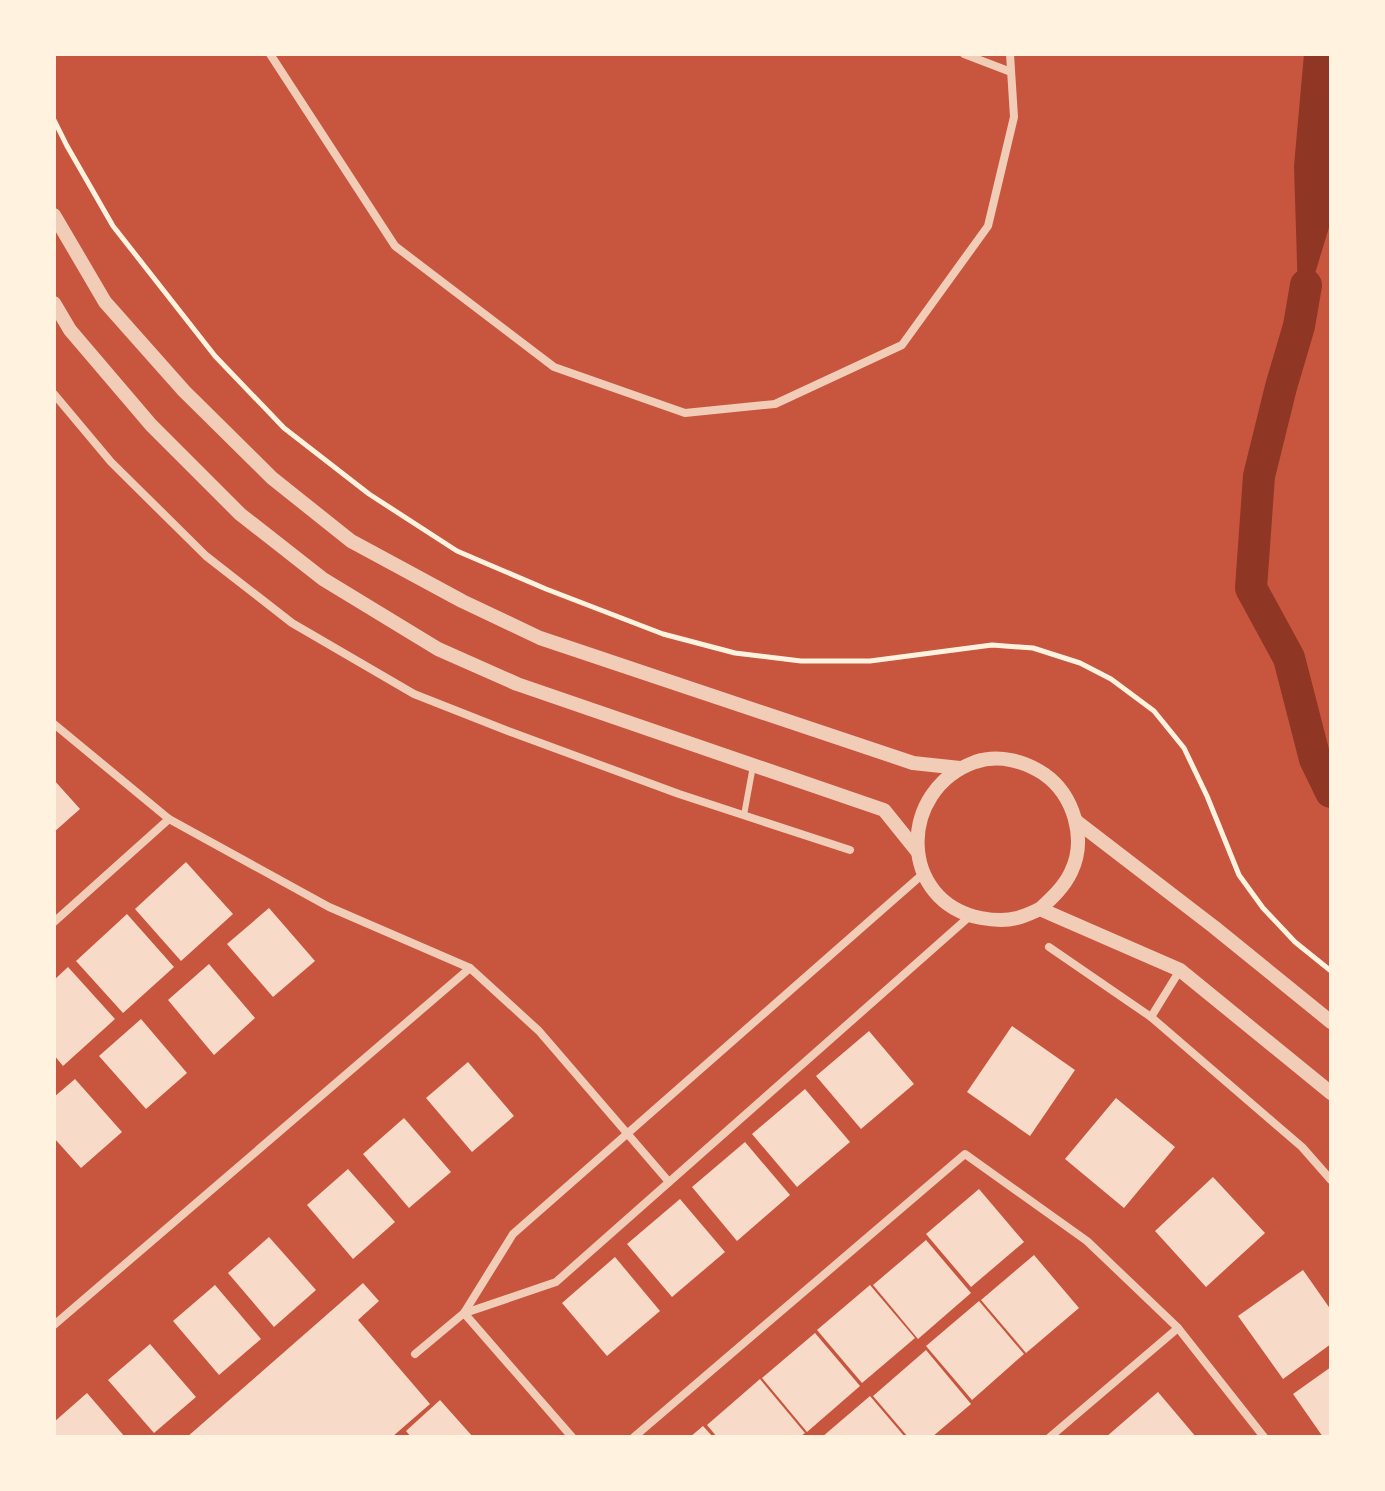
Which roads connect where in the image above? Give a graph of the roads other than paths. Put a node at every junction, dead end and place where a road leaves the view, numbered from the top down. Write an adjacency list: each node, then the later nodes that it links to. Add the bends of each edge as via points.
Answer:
1 (270, 54): 4 (street, via 395,246 554,367 685,413 775,404 902,345 988,226 1014,117)
2 (964, 54): 4 (street)
3 (1010, 54): 4 (street)
4 (1011, 72)
5 (54, 215): 10 (street, via 105,302 184,391 272,478 351,541 540,638 913,763)
6 (54, 303): 9 (street, via 70,330 151,425 240,514 323,579 438,649 517,684)
7 (54, 394): 11 (street, via 111,462 206,556 292,623 414,694)
8 (54, 724): 12 (street)
9 (753, 766): 11 (lane); 15 (street, via 884,810)
10 (960, 768): 13 (street, via 983,759 1031,765 1052,779); 15 (street, via 926,803)
11 (744, 815): 14 (street)
12 (169, 819): 19 (street); 21 (street, via 329,907)
13 (1076, 821): 17 (street, via 1072,871); 24 (street)
14 (850, 850)
15 (917, 851): 16 (street)
16 (924, 873): 18 (street, via 951,906); 26 (street)
17 (1040, 909): 18 (street, via 1017,918); 22 (street)
18 (970, 916): 28 (street)
19 (54, 922)
20 (1049, 947): 23 (street)
21 (470, 968): 26 (street, via 539,1031); 30 (street)
22 (1180, 970): 23 (street); 25 (street)
23 (1151, 1017): 27 (street, via 1302,1147)
24 (1331, 1022)
25 (1331, 1093)
26 (627, 1133): 28 (street); 29 (street, via 513,1234)
27 (1331, 1180)
28 (669, 1182): 29 (street, via 556,1282)
29 (464, 1313): 32 (street); 33 (street)
30 (54, 1325)
31 (1178, 1328): 34 (street, via 1087,1241 965,1154); 35 (street); 36 (street)
32 (415, 1354)
33 (572, 1437)
34 (634, 1437)
35 (1050, 1437)
36 (1264, 1437)

